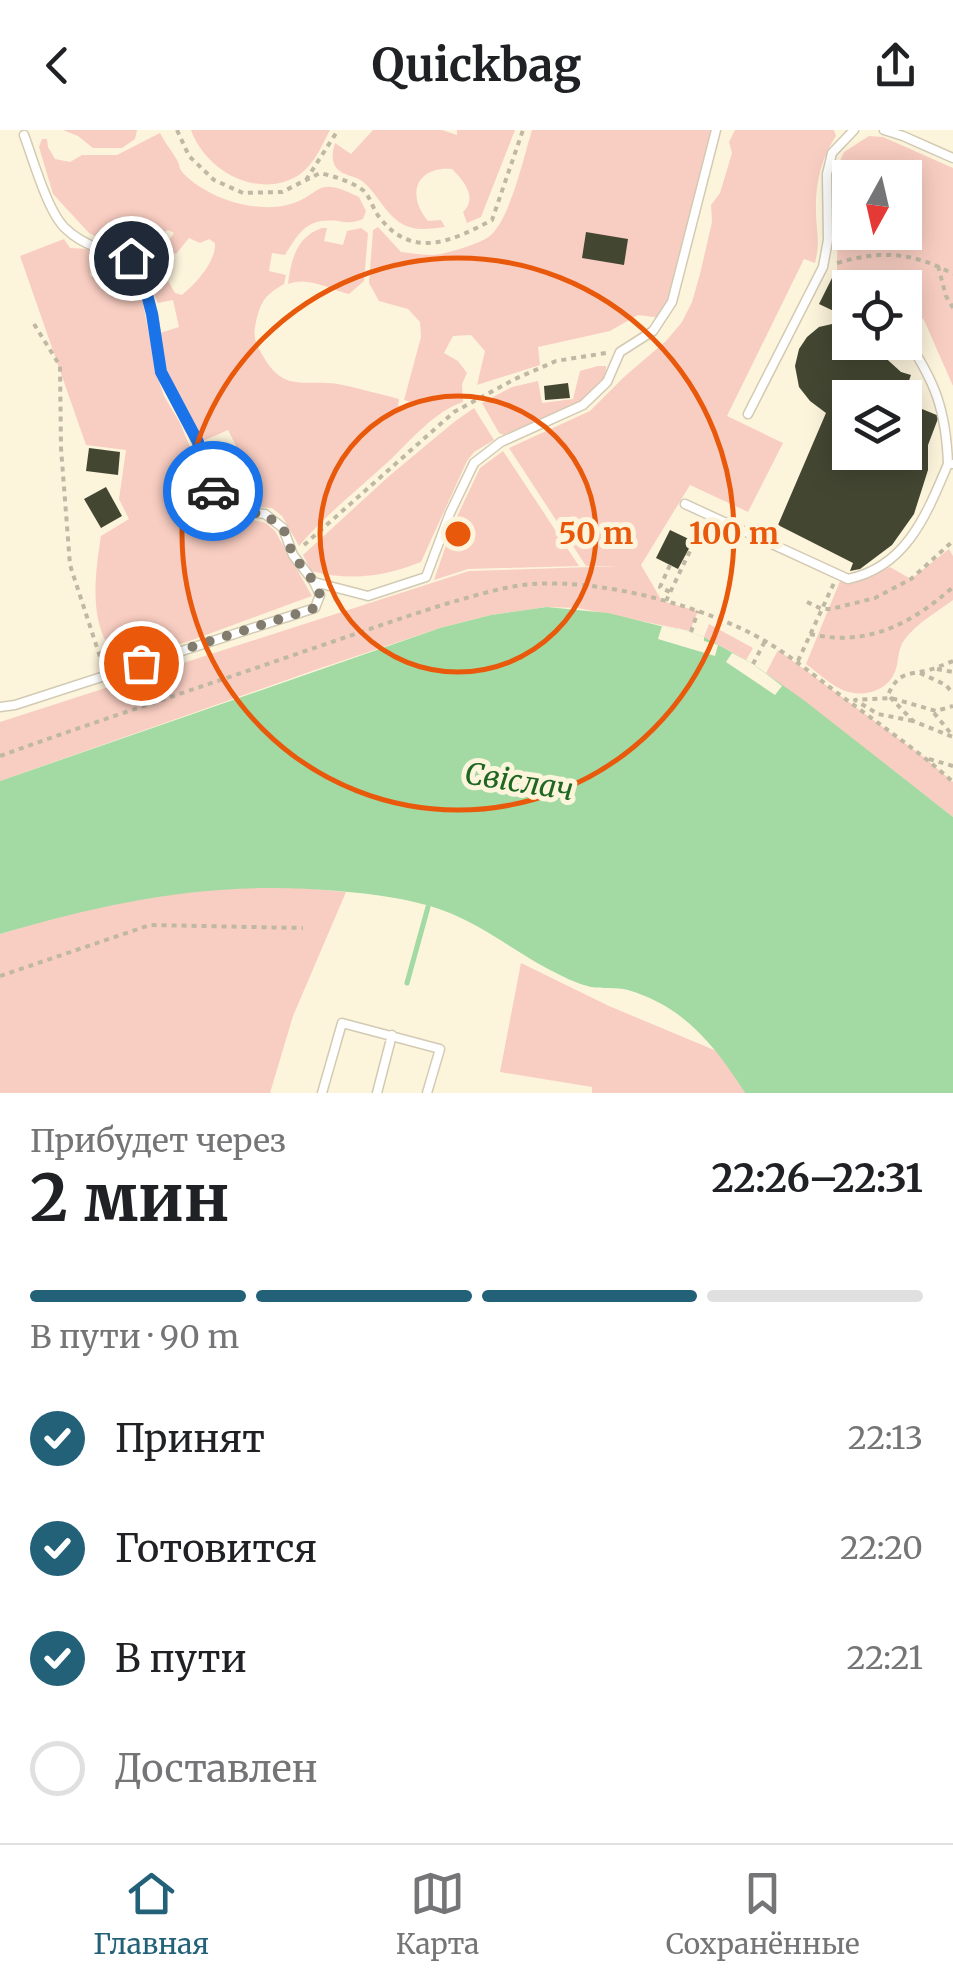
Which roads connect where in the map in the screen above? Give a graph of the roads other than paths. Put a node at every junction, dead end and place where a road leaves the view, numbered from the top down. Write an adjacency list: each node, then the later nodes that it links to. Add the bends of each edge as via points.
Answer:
1 (716, 130): 10 (lane, via 672,302 653,331 620,352 607,382 583,406 501,442 474,463 426,577 368,596)
2 (854, 130): 7 (lane, via 832,153 827,174 823,267)
3 (884, 130): 5 (lane)
4 (24, 135): 10 (lane, via 64,228 96,249 131,258 144,283 161,372 198,442 210,488 230,506 264,514 283,528)
5 (953, 158)
6 (919, 360): 8 (lane, via 942,405)
7 (748, 414)
8 (950, 464): 9 (lane, via 915,532 867,575 848,579)
9 (685, 504)
10 (314, 582): 11 (lane, via 320,595 315,608)
11 (0, 707)
12 (392, 1035): 13 (lane, via 342,1023); 14 (lane); 15 (lane, via 440,1048)
13 (322, 1093)
14 (376, 1093)
15 (428, 1093)

